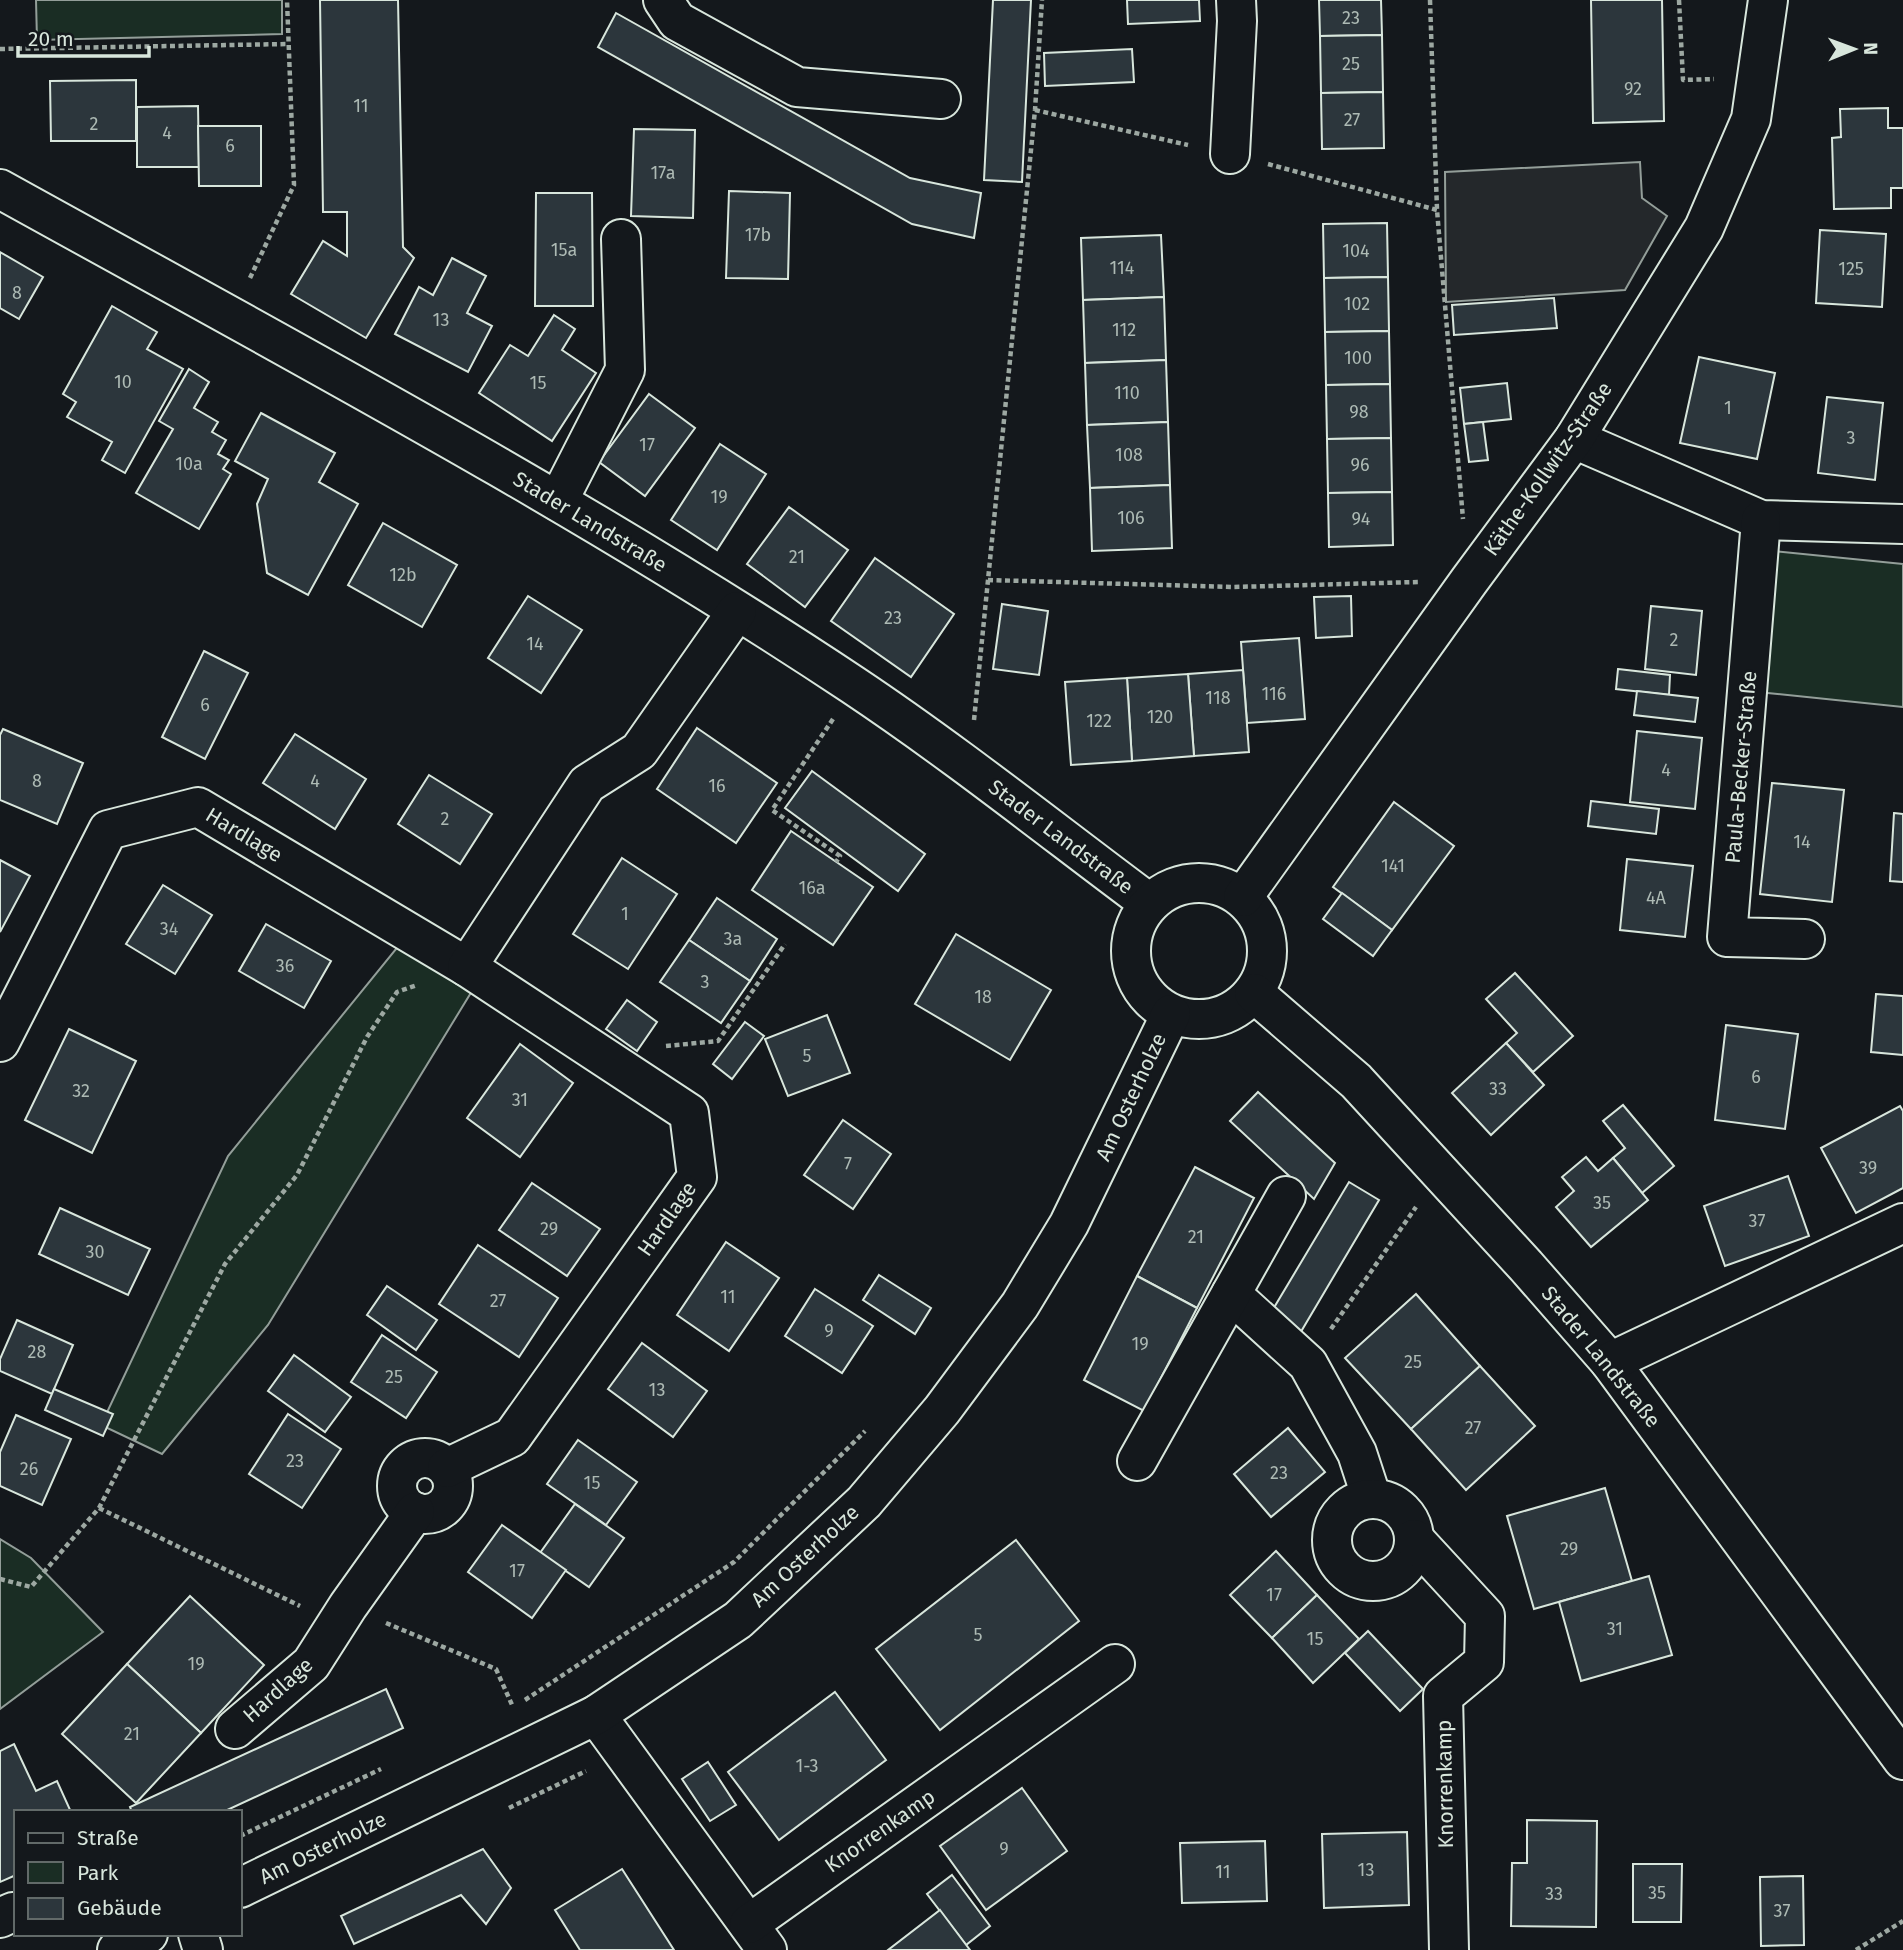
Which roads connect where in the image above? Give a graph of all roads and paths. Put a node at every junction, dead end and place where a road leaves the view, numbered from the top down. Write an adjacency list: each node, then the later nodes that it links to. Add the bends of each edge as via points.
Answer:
1 (287, 0): 8 (path)
2 (663, 0): 11 (street, via 677,22 797,87)
3 (1042, 0): 20 (path)
4 (1236, 0): 12 (street)
5 (1430, 0): 21 (path, via 1437,211)
6 (1679, 0): 10 (path, via 1683,80)
7 (1768, 0): 10 (street, Käthe-Kollwitz-Straße)
8 (288, 44): 9 (path); 15 (path, via 294,185)
9 (0, 49)
10 (1757, 78): 16 (street, Käthe-Kollwitz-Straße, via 1751,119 1704,228)
11 (941, 99)
12 (1230, 154)
13 (0, 189): 15 (street, Stader Landstraße)
14 (621, 239): 17 (street, via 625,370)
15 (231, 317): 17 (street, Stader Landstraße)
16 (1574, 439): 18 (street); 21 (street, Käthe-Kollwitz-Straße)
17 (558, 501): 22 (street, Stader Landstraße)
18 (1761, 520): 19 (street); 28 (street, Paula-Becker-Straße, via 1727,937)
19 (1903, 524)
20 (988, 580): 21 (path, via 1234,587); 24 (path)
21 (1469, 581): 26 (street, Käthe-Kollwitz-Straße)
22 (737, 611): 23 (street, Stader Landstraße); 30 (street, via 639,751 587,785)
23 (855, 687): 24 (street, Stader Landstraße); 25 (path, via 772,810 840,856)
24 (970, 769): 27 (street, Stader Landstraße)
25 (836, 862)
26 (1243, 897): 27 (street, via 1220,885 1195,882 1170,888); 31 (street, via 1260,917 1268,943 1266,969)
27 (1150, 903): 32 (street, via 1130,944 1132,967 1141,988)
28 (1805, 939)
29 (785, 944): 34 (path, via 718,1041 665,1046)
30 (467, 967): 33 (street, Hardlage, via 198,807 108,830); 34 (street, Hardlage); 44 (path, via 397,992 367,1037 296,1175 225,1264)
31 (1254, 993): 32 (street, via 1221,1016 1202,1020); 35 (street, Stader Landstraße, via 1356,1081)
32 (1171, 1014): 51 (street, Am Osterholze, via 1069,1224 1020,1305 942,1410 864,1502 737,1620)
33 (0, 1042)
34 (639, 1079): 47 (street, Hardlage, via 689,1113 697,1177 512,1437 447,1468 453,1488 447,1502 429,1513 415,1512)
35 (1440, 1171): 39 (street, Stader Landstraße); 40 (path)
36 (1286, 1196): 38 (street)
37 (1903, 1223): 39 (street)
38 (1231, 1294): 40 (street); 42 (street)
39 (1610, 1363): 53 (street, Stader Landstraße)
40 (1308, 1364): 43 (street, via 1357,1453)
41 (874, 1421): 49 (path, via 734,1562)
42 (1137, 1461)
43 (1372, 1499): 45 (street, Knorrenkamp, via 1385,1500 1406,1515); 45 (street, via 1346,1508 1338,1518 1333,1545 1345,1569 1369,1581 1383,1580 1405,1565)
44 (99, 1508): 46 (path, via 31,1587); 47 (path)
45 (1414, 1539): 61 (street, Knorrenkamp, via 1485,1616 1484,1662 1443,1696)
46 (0, 1579)
47 (342, 1615): 49 (path, via 496,1669); 52 (street, Hardlage, via 311,1664)
48 (1115, 1664): 59 (street, Knorrenkamp)
49 (513, 1707): 50 (path)
50 (501, 1713)
51 (596, 1715): 56 (street, Am Osterholze); 59 (street, Knorrenkamp)
52 (235, 1728)
53 (1903, 1760)
54 (389, 1765): 55 (path)
55 (242, 1835)
56 (242, 1887)
57 (1903, 1921): 62 (path)
58 (144, 1936): 60 (street)
59 (758, 1937)
60 (117, 1950)
61 (1449, 1950)
62 (1856, 1950)

